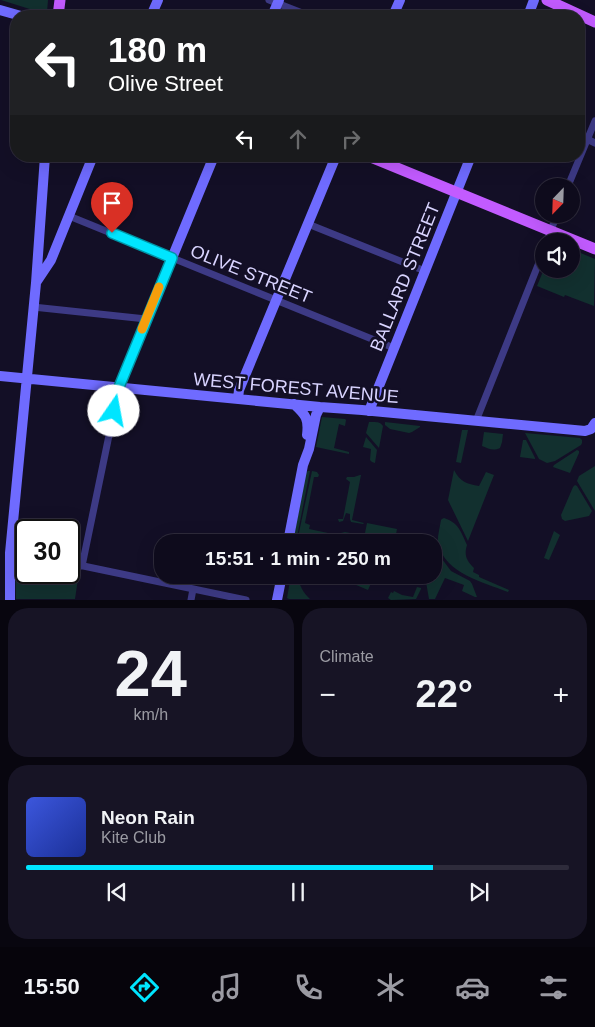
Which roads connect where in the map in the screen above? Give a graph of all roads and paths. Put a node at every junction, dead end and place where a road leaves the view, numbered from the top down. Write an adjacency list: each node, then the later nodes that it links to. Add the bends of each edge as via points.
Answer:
1 (547, 0): 4 (main road)
2 (276, 1): 3 (street)
3 (296, 10)
4 (569, 10)
5 (595, 121): 7 (street)
6 (585, 138): 7 (street)
7 (588, 139): 8 (street); 9 (street)
8 (595, 143)
9 (585, 146)
10 (45, 162): 27 (main road)
11 (91, 162): 19 (main road)
12 (212, 162): 24 (main road)
13 (334, 162): 20 (main road)
14 (383, 162): 18 (main road)
15 (469, 162): 18 (main road, BALLARD STREET)
16 (578, 162): 17 (street)
17 (571, 178)
18 (457, 192): 21 (main road); 25 (main road, BALLARD STREET)
19 (69, 216): 24 (street, OLIVE STREET); 27 (main road, via 51,260)
20 (308, 224): 25 (street); 28 (main road)
21 (543, 233)
22 (580, 245): 23 (main road)
23 (595, 249)
24 (172, 258): 28 (street, OLIVE STREET); 30 (main road)
25 (424, 271): 31 (main road, BALLARD STREET)
26 (535, 273): 39 (street)
27 (36, 283): 29 (main road)
28 (276, 300): 31 (street, OLIVE STREET); 35 (main road)
29 (33, 307): 30 (street); 33 (main road)
30 (146, 319): 34 (main road)
31 (394, 348): 38 (main road, BALLARD STREET)
32 (0, 376): 33 (main road, WEST FOREST AVENUE)
33 (27, 378): 34 (main road, WEST FOREST AVENUE); 43 (main road)
34 (119, 387): 35 (main road, WEST FOREST AVENUE); 45 (street)
35 (238, 399): 36 (main road, WEST FOREST AVENUE)
36 (294, 404): 37 (main road, WEST FOREST AVENUE); 41 (main road, via 308,422)
37 (320, 407): 38 (main road, WEST FOREST AVENUE); 41 (main road)
38 (369, 410): 39 (main road, WEST FOREST AVENUE)
39 (476, 421): 40 (main road, WEST FOREST AVENUE)
40 (592, 427)
41 (304, 461): 42 (main road)
42 (290, 534)
43 (10, 553): 44 (street); 48 (main road)
44 (15, 554)
45 (82, 566): 47 (street)
46 (280, 584): 51 (main road)
47 (193, 589): 49 (street); 50 (street)
48 (10, 600)
49 (191, 600)
50 (246, 600)
51 (277, 600)

